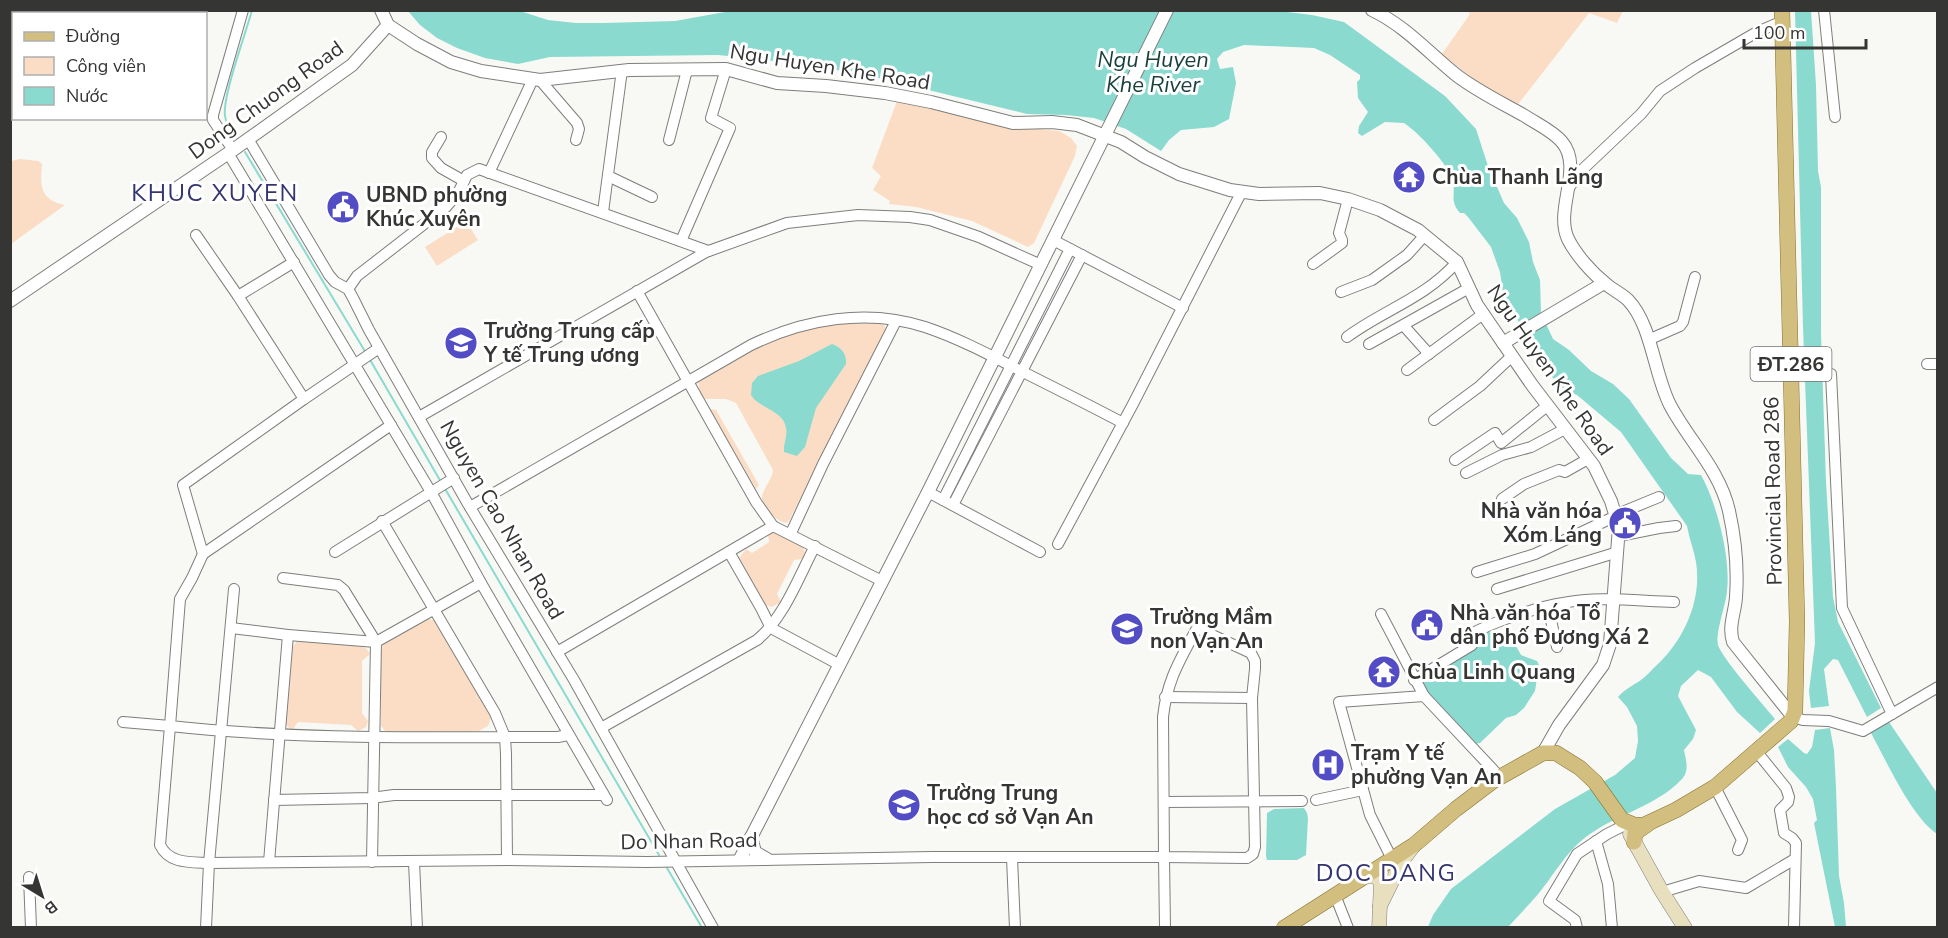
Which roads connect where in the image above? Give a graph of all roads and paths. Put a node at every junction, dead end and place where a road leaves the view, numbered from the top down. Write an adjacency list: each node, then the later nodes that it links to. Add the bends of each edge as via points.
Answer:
1 (243, 10): 17 (street, via 213,115 213,120)
2 (381, 10): 7 (street)
3 (1167, 10): 13 (street)
4 (1372, 10): 21 (street, via 1386,16 1457,76 1560,139 1568,150)
5 (1824, 10): 12 (street)
6 (1782, 16): 21 (street, via 1660,91 1583,169); 117 (main road, Provincial Road 286 / ĐT.286, via 1797,621)
7 (388, 25): 11 (street, Ngu Huyen Khe Road, via 451,62); 17 (street, Dong Chuong Road, via 352,65)
8 (726, 69): 10 (street, Ngu Huyen Khe Road); 13 (street, Ngu Huyen Khe Road, via 777,83 885,93 1014,123 1053,122); 29 (street, via 711,118 730,128)
9 (622, 70): 10 (street, Ngu Huyen Khe Road); 11 (street, Ngu Huyen Khe Road); 19 (street)
10 (687, 70): 16 (street)
11 (537, 80): 15 (street, via 577,123); 18 (street)
12 (1835, 117)
13 (1107, 130): 22 (street, Ngu Huyen Khe Road, via 1179,174); 28 (street)
14 (441, 137): 20 (street, via 432,158)
15 (576, 140)
16 (669, 140)
17 (238, 147): 33 (street); 40 (street, Nguyen Cao Nhan Road, via 329,275); 44 (street, Dong Chuong Road)
18 (489, 173): 20 (street, via 479,169); 25 (street)
19 (608, 176): 23 (street); 25 (street)
20 (464, 181): 40 (street, via 446,207 357,276)
21 (1568, 190): 38 (street, via 1564,216 1568,238)
22 (1242, 191): 24 (street, Ngu Huyen Khe Road, via 1320,193); 45 (street)
23 (652, 197)
24 (1348, 199): 27 (street, Ngu Huyen Khe Road, via 1401,220); 35 (street, via 1339,233 1342,243)
25 (603, 212): 29 (street)
26 (196, 235): 43 (street)
27 (1425, 235): 34 (street, Ngu Huyen Khe Road); 42 (street, via 1407,255 1372,280)
28 (1053, 240): 30 (street); 36 (street)
29 (681, 241): 31 (street)
30 (1070, 249): 32 (street); 58 (street)
31 (708, 251): 36 (street, via 786,223 874,214 938,223); 41 (street)
32 (1082, 255): 45 (street); 60 (street)
33 (294, 262): 43 (street); 57 (street)
34 (1457, 262): 39 (street, Ngu Huyen Khe Road); 49 (street, via 1415,298)
35 (1313, 264)
36 (1041, 265): 56 (street)
37 (1695, 277): 50 (street, via 1683,322)
38 (1604, 283): 50 (street, via 1628,300 1641,318); 51 (street)
39 (1469, 288): 46 (street, Ngu Huyen Khe Road); 48 (street)
40 (348, 289): 53 (street, Nguyen Cao Nhan Road)
41 (637, 291): 62 (street); 65 (street)
42 (1341, 292)
43 (238, 296): 63 (street)
44 (10, 300)
45 (1184, 308): 67 (street)
46 (1483, 314): 51 (street, Ngu Huyen Khe Road); 54 (street)
47 (896, 321): 56 (street, via 925,327); 62 (street, via 847,318 803,324 751,345); 84 (street)
48 (1404, 326): 52 (street); 54 (street)
49 (1347, 337)
50 (1648, 340): 117 (street, via 1670,405 1719,482 1729,511 1735,547 1733,642)
51 (1506, 341): 55 (street, Ngu Huyen Khe Road)
52 (1370, 344)
53 (377, 349): 57 (street); 65 (street, Nguyen Cao Nhan Road)
54 (1429, 354): 59 (street)
55 (1512, 356): 64 (street, Ngu Huyen Khe Road); 66 (street)
56 (996, 357): 58 (street); 75 (street)
57 (357, 362): 63 (street); 68 (street)
58 (1011, 366): 60 (street); 78 (street)
59 (1407, 370)
60 (1022, 371): 67 (street); 78 (street)
61 (1832, 374): 116 (street, via 1842,608)
62 (689, 381): 79 (street); 82 (street, via 756,502)
63 (304, 399): 92 (street, via 183,485)
64 (1547, 406): 69 (street, Ngu Huyen Khe Road); 71 (street, via 1501,443 1495,433)
65 (419, 417): 73 (street, Nguyen Cao Nhan Road)
66 (1434, 420)
67 (1123, 423): 86 (street)
68 (391, 425): 74 (street); 92 (street)
69 (1565, 429): 70 (street, Ngu Huyen Khe Road); 72 (street)
70 (1588, 459): 77 (street, via 1565,472 1559,470 1524,484); 80 (street, Ngu Huyen Khe Road)
71 (1455, 460)
72 (1466, 473)
73 (451, 480): 74 (street); 79 (street, Nguyen Cao Nhan Road)
74 (432, 491): 81 (street); 96 (street)
75 (928, 492): 78 (street); 95 (street)
76 (1659, 497): 80 (street)
77 (1502, 499)
78 (948, 503): 90 (street)
79 (470, 507): 109 (street, Nguyen Cao Nhan Road)
80 (1616, 516): 85 (street, Ngu Huyen Khe Road); 93 (street, via 1535,554)
81 (382, 521): 88 (street); 102 (street)
82 (774, 526): 84 (street); 89 (street)
83 (1676, 526): 85 (street)
84 (791, 534): 87 (street)
85 (1619, 536): 91 (street, Ngu Huyen Khe Road)
86 (1058, 544)
87 (815, 546): 95 (street); 105 (street)
88 (335, 552)
89 (729, 552): 105 (street); 109 (street)
90 (1040, 552)
91 (1618, 552): 98 (street); 99 (street, Ngu Huyen Khe Road)
92 (203, 554): 119 (street, via 180,598)
93 (1477, 572)
94 (283, 578): 107 (street, via 338,585)
95 (882, 580): 110 (street)
96 (481, 583): 102 (street); 123 (street)
97 (234, 589): 104 (street)
98 (1497, 589)
99 (1614, 600): 100 (street); 101 (street); 127 (street, Ngu Huyen Khe Road, via 1610,644 1603,665)
100 (1674, 602)
101 (1548, 607): 108 (street); 111 (street, via 1475,632 1472,645)
102 (434, 610): 107 (street); 125 (street)
103 (1381, 614): 111 (street)
104 (231, 628): 106 (street); 121 (street)
105 (771, 628): 110 (street); 120 (street, via 758,640)
106 (288, 635): 107 (street); 122 (street)
107 (375, 642): 124 (street)
108 (1557, 647)
109 (557, 652): 120 (street, Nguyen Cao Nhan Road)
110 (840, 665): 140 (street)
111 (1414, 680): 113 (street)
112 (1938, 687): 116 (street)
113 (1424, 696): 128 (street); 130 (street, via 1339,702)
114 (1165, 697): 115 (street); 115 (street, via 1173,671 1197,628 1251,653 1255,669); 136 (street)
115 (1252, 698): 137 (street)
116 (1889, 716): 117 (street, via 1859,731 1829,721)
117 (1793, 717): 126 (main road)
118 (123, 722): 119 (street)
119 (170, 726): 121 (street); 156 (street, Do Nhan Road, via 160,845 177,861)
120 (601, 728): 152 (street, Nguyen Cao Nhan Road)
121 (221, 731): 122 (street); 156 (street)
122 (279, 734): 124 (street); 134 (street)
123 (568, 735): 125 (street); 132 (street, via 605,797)
124 (373, 737): 125 (street); 131 (street)
125 (505, 737): 132 (street)
126 (1757, 752): 129 (main road); 150 (street, via 1788,792 1788,802 1779,814 1784,833 1796,843)
127 (1543, 753): 128 (main road); 138 (main road, via 1562,756 1587,773)
128 (1500, 777): 143 (main road, via 1455,808)
129 (1715, 787): 139 (main road); 144 (street, via 1742,840)
130 (1363, 790): 133 (street); 149 (street, via 1370,815)
131 (371, 798): 132 (street); 134 (street); 154 (street)
132 (507, 798): 151 (street)
133 (1316, 800)
134 (274, 801): 153 (street)
135 (1302, 801): 137 (street)
136 (1164, 802): 137 (street); 145 (street)
137 (1254, 802): 145 (street, Do Nhan Road, via 1255,847 1251,856)
138 (1624, 823): 139 (main road); 141 (street); 142 (main road)
139 (1648, 824): 142 (main road, via 1637,831)
140 (751, 837): 147 (street); 148 (street, via 755,852)
141 (1596, 841): 171 (street, via 1577,854 1549,901 1575,920); 172 (street, via 1608,884)
142 (1634, 842): 159 (main road)
143 (1414, 845): 149 (main road); 161 (main road)
144 (1738, 850)
145 (1164, 857): 146 (street, Do Nhan Road); 167 (street)
146 (1012, 858): 148 (street, Do Nhan Road); 166 (street)
147 (740, 859): 148 (street, Do Nhan Road); 152 (street, Do Nhan Road)
148 (767, 859)
149 (1392, 859): 157 (main road)
150 (1795, 859): 159 (street, via 1746,888 1699,882); 174 (street)
151 (507, 860): 152 (street, Do Nhan Road); 155 (street, Do Nhan Road)
152 (678, 861): 165 (street, Nguyen Cao Nhan Road)
153 (269, 862): 154 (street, Do Nhan Road); 156 (street, Do Nhan Road)
154 (372, 862): 155 (street, Do Nhan Road)
155 (414, 862): 164 (street)
156 (209, 864): 163 (street)
157 (1366, 876): 160 (main road); 161 (main road, via 1375,876 1381,882)
158 (29, 878): 162 (street)
159 (1662, 892): 173 (main road)
160 (1335, 895): 168 (main road); 169 (street)
161 (1380, 906): 170 (main road)
162 (31, 927)
163 (206, 927)
164 (417, 927)
165 (713, 927)
166 (1015, 927)
167 (1166, 927)
168 (1284, 927)
169 (1348, 927)
170 (1379, 927)
171 (1577, 927)
172 (1612, 927)
173 (1685, 927)
174 (1794, 927)

